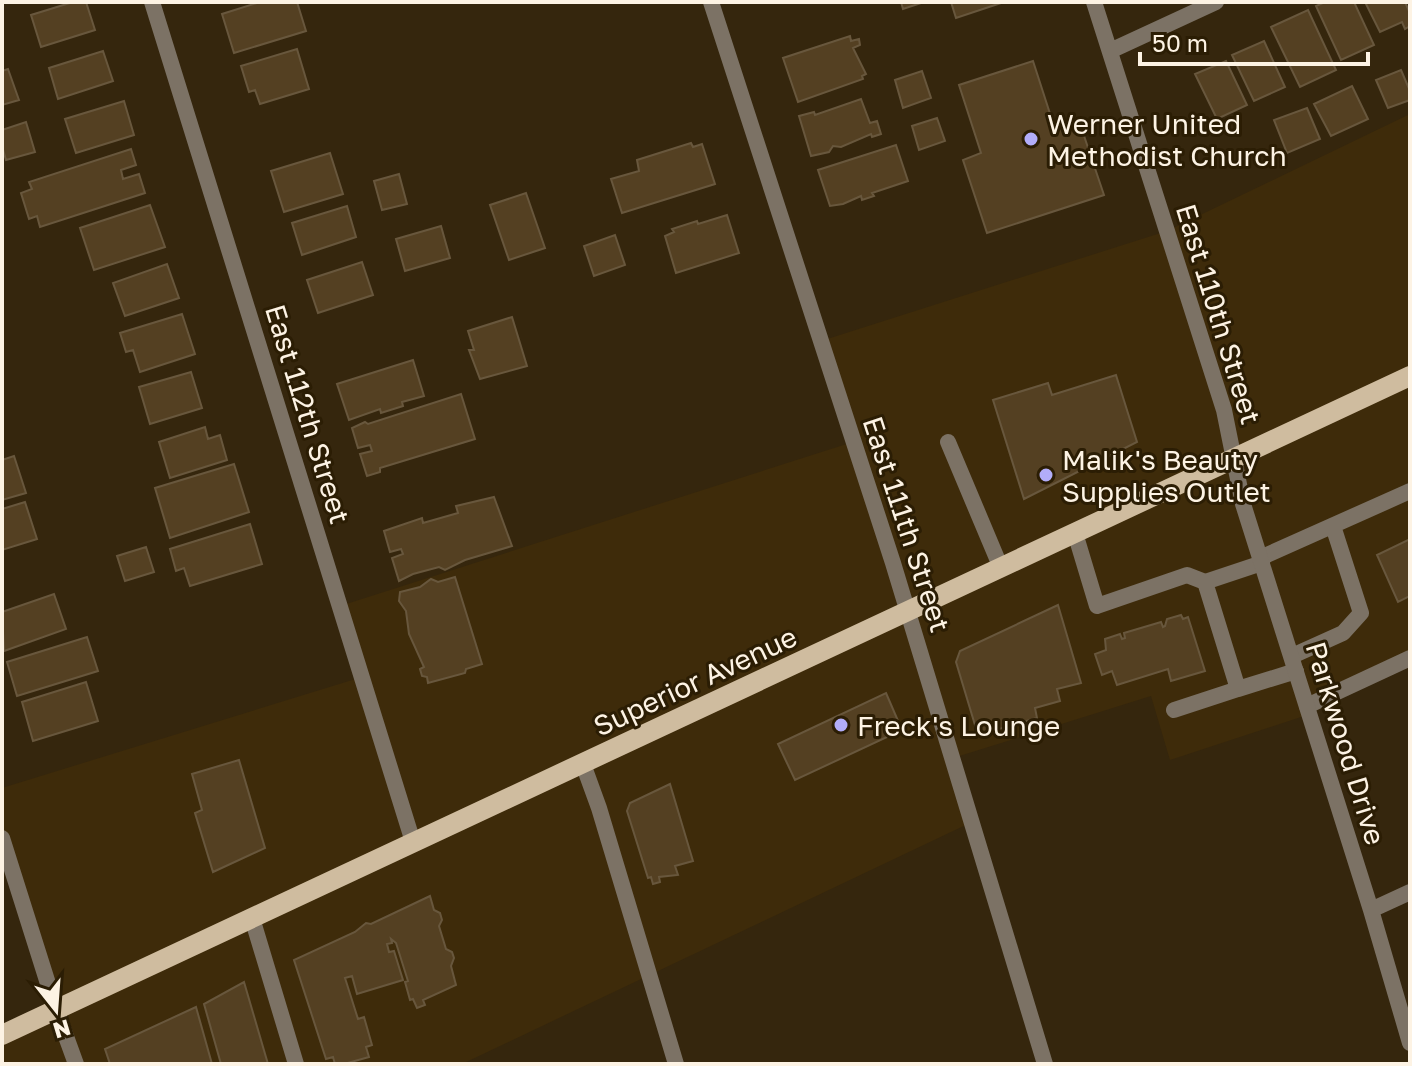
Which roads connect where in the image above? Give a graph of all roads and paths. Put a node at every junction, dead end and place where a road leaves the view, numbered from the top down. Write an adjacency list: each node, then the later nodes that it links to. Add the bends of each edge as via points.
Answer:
1 (152, 2): 23 (street, East 112th Street)
2 (711, 2): 15 (street, East 111th Street)
3 (1094, 2): 5 (street, East 110th Street)
4 (1216, 2): 5 (street)
5 (1110, 51): 8 (street, East 110th Street, via 1224,410)
6 (1409, 380): 8 (main road, Superior Avenue)
7 (948, 442): 13 (street)
8 (1234, 457): 11 (main road, Superior Avenue); 12 (street, Parkwood Drive)
9 (1410, 491): 10 (street)
10 (1333, 526): 12 (street); 17 (street, via 1361,613 1343,633)
11 (1075, 533): 13 (main road, Superior Avenue); 14 (street, via 1097,606 1187,575)
12 (1261, 561): 14 (street); 17 (street, Parkwood Drive)
13 (1001, 568): 15 (main road, Superior Avenue)
14 (1205, 582): 18 (street)
15 (908, 613): 21 (main road, Superior Avenue); 33 (street, East 111th Street)
16 (1410, 658): 19 (street)
17 (1294, 664): 18 (street); 19 (street, Parkwood Drive)
18 (1238, 689): 20 (street)
19 (1307, 706): 25 (street, Parkwood Drive)
20 (1174, 710)
21 (583, 764): 23 (main road, Superior Avenue); 32 (street)
22 (2, 838): 27 (street)
23 (413, 842): 26 (main road, Superior Avenue)
24 (1410, 892): 25 (street)
25 (1371, 910): 29 (street, Parkwood Drive)
26 (252, 918): 27 (main road, Superior Avenue); 31 (street)
27 (56, 1009): 28 (main road, Superior Avenue); 30 (street)
28 (2, 1035)
29 (1410, 1043)
30 (76, 1064)
31 (296, 1064)
32 (676, 1064)
33 (1045, 1064)

